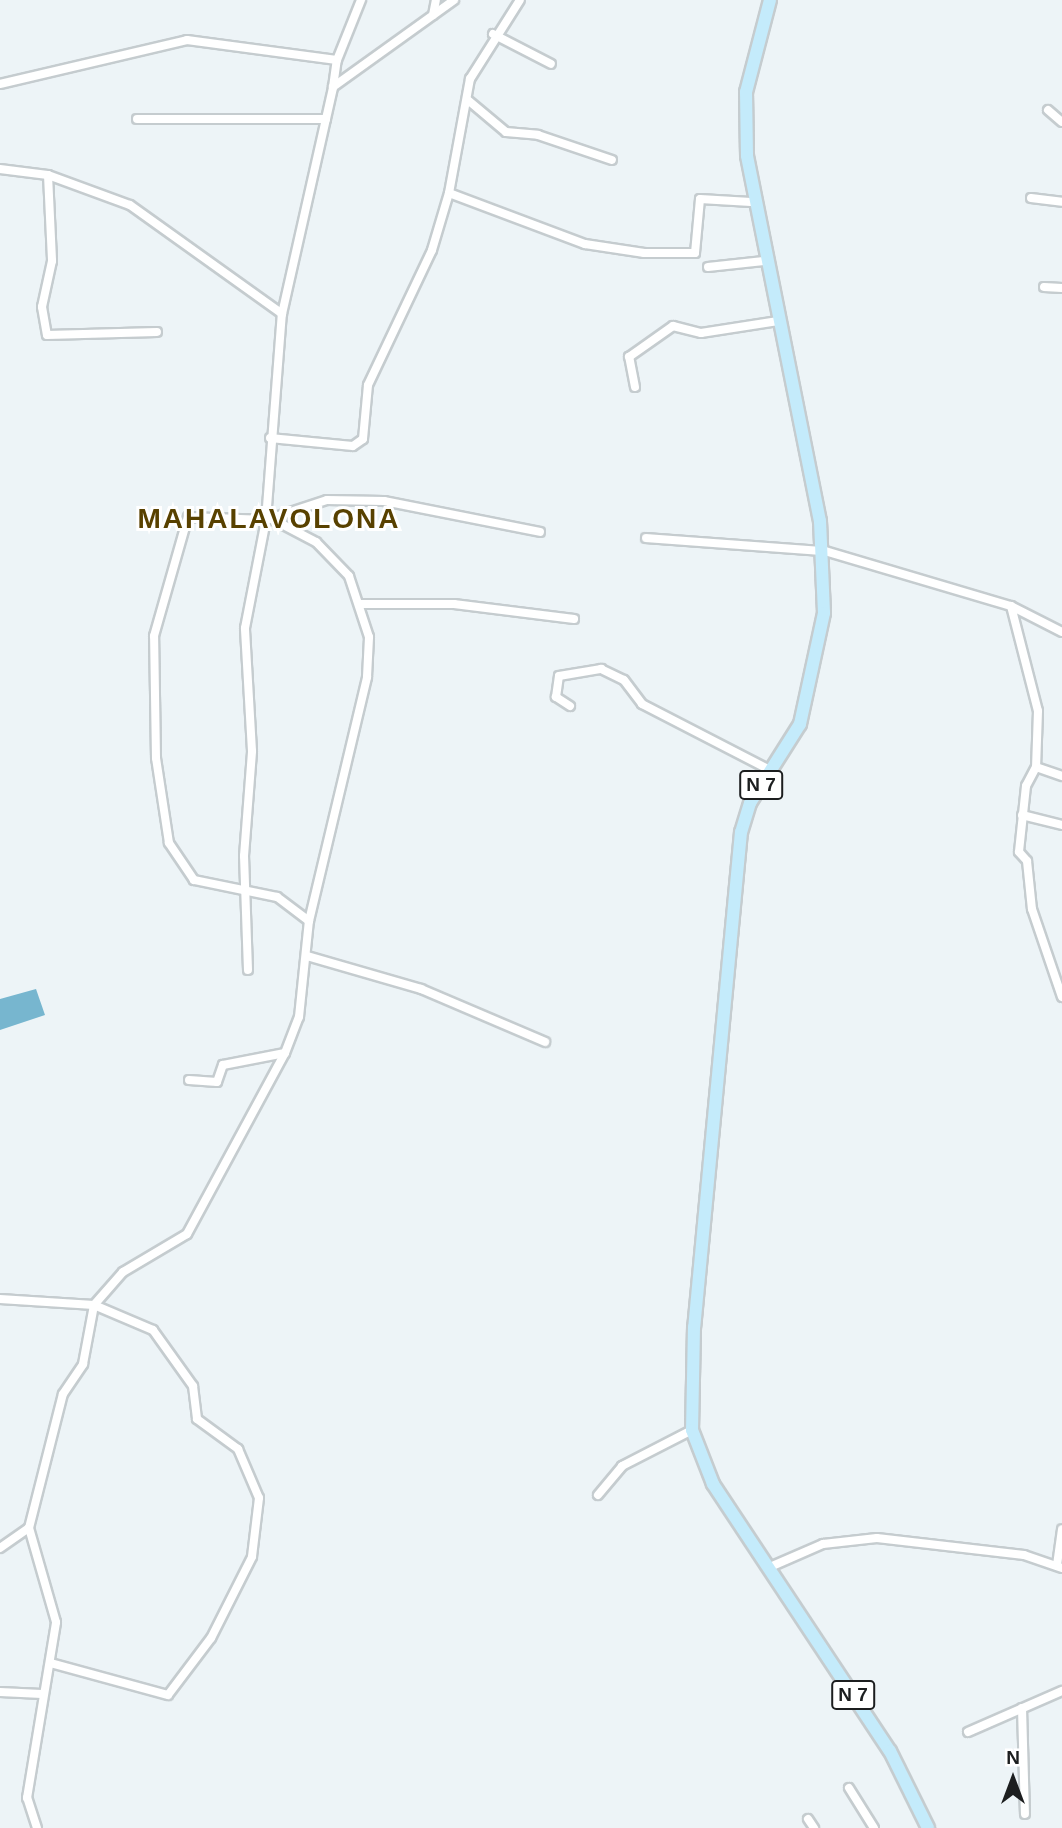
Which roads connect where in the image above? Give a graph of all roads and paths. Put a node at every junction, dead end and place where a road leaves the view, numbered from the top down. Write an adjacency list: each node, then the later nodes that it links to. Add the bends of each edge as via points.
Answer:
1 (361, 0): 8 (street)
2 (436, 0): 6 (street)
3 (454, 0): 6 (street)
4 (520, 0): 7 (street)
5 (770, 0): 22 (main road, N 7, via 746,92)
6 (433, 15): 11 (street)
7 (494, 34): 9 (street); 12 (street, via 470,79)
8 (337, 60): 10 (street, via 187,40); 11 (street)
9 (551, 64)
10 (0, 84)
11 (333, 87): 15 (street)
12 (469, 101): 17 (street, via 506,132 538,135); 20 (street)
13 (1048, 110): 16 (street)
14 (137, 119): 15 (street)
15 (326, 119): 28 (street)
16 (1062, 122)
17 (612, 160)
18 (0, 169): 19 (street)
19 (47, 175): 28 (street, via 130,205); 30 (street, via 52,261 42,307 47,335)
20 (449, 193): 22 (street, via 585,244 644,253 695,253 700,199); 32 (street, via 432,250 368,385 363,439 353,446)
21 (1031, 198): 23 (street)
22 (751, 202): 24 (main road, N 7)
23 (1062, 202)
24 (764, 261): 25 (street); 29 (main road, N 7)
25 (708, 267)
26 (1044, 287): 27 (street)
27 (1062, 288)
28 (282, 314): 32 (street)
29 (778, 321): 31 (street, via 701,332 673,326 629,357); 36 (main road, N 7)
30 (156, 332)
31 (635, 387)
32 (270, 439): 33 (street)
33 (269, 520): 34 (street, via 327,500 384,501); 37 (street, via 335,558); 47 (street, via 245,628); 47 (street, via 188,517 154,636 156,758 173,857 194,880)
34 (540, 532)
35 (646, 538): 36 (street)
36 (825, 551): 38 (street); 43 (main road, N 7, via 822,638 812,687 800,724)
37 (361, 604): 39 (street, via 454,604); 48 (street, via 369,637 367,677)
38 (1012, 606): 40 (street); 42 (street, via 1038,711)
39 (573, 619)
40 (1062, 632)
41 (570, 706): 43 (street, via 556,697 559,676 601,669 624,680 642,704)
42 (1036, 767): 44 (street); 45 (street)
43 (770, 770): 57 (main road, N 7, via 741,832 694,1327)
44 (1062, 776)
45 (1022, 814): 46 (street); 51 (street, via 1019,852 1027,861 1032,909)
46 (1062, 825)
47 (249, 896): 48 (street, via 289,902); 50 (street)
48 (310, 921): 49 (street)
49 (307, 956): 52 (street, via 421,989); 53 (street, via 299,1017)
50 (248, 970)
51 (1062, 997)
52 (545, 1042)
53 (285, 1053): 54 (street, via 223,1065 215,1082); 56 (street, via 209,1204 187,1234 123,1272)
54 (189, 1080)
55 (0, 1299): 56 (street)
56 (94, 1306): 59 (street, via 83,1363 63,1394); 64 (street, via 153,1330 193,1385 197,1419 238,1449 259,1498 252,1557 211,1638 168,1695)
57 (692, 1430): 58 (street, via 622,1466); 62 (main road, N 7, via 713,1484)
58 (598, 1495)
59 (29, 1528): 61 (street); 64 (street, via 56,1622)
60 (1062, 1530): 63 (street)
61 (0, 1548)
62 (770, 1567): 63 (street, via 823,1544 877,1538 1024,1555); 76 (main road, N 7, via 890,1751)
63 (1059, 1567)
64 (50, 1663): 67 (street)
65 (1062, 1691): 68 (street)
66 (0, 1692): 67 (street)
67 (42, 1694): 73 (street, via 27,1798)
68 (1022, 1708): 69 (street); 71 (street)
69 (968, 1732)
70 (849, 1788): 75 (street)
71 (1025, 1814)
72 (808, 1819): 74 (street)
73 (37, 1828)
74 (814, 1828)
75 (874, 1828)
76 (928, 1828)

